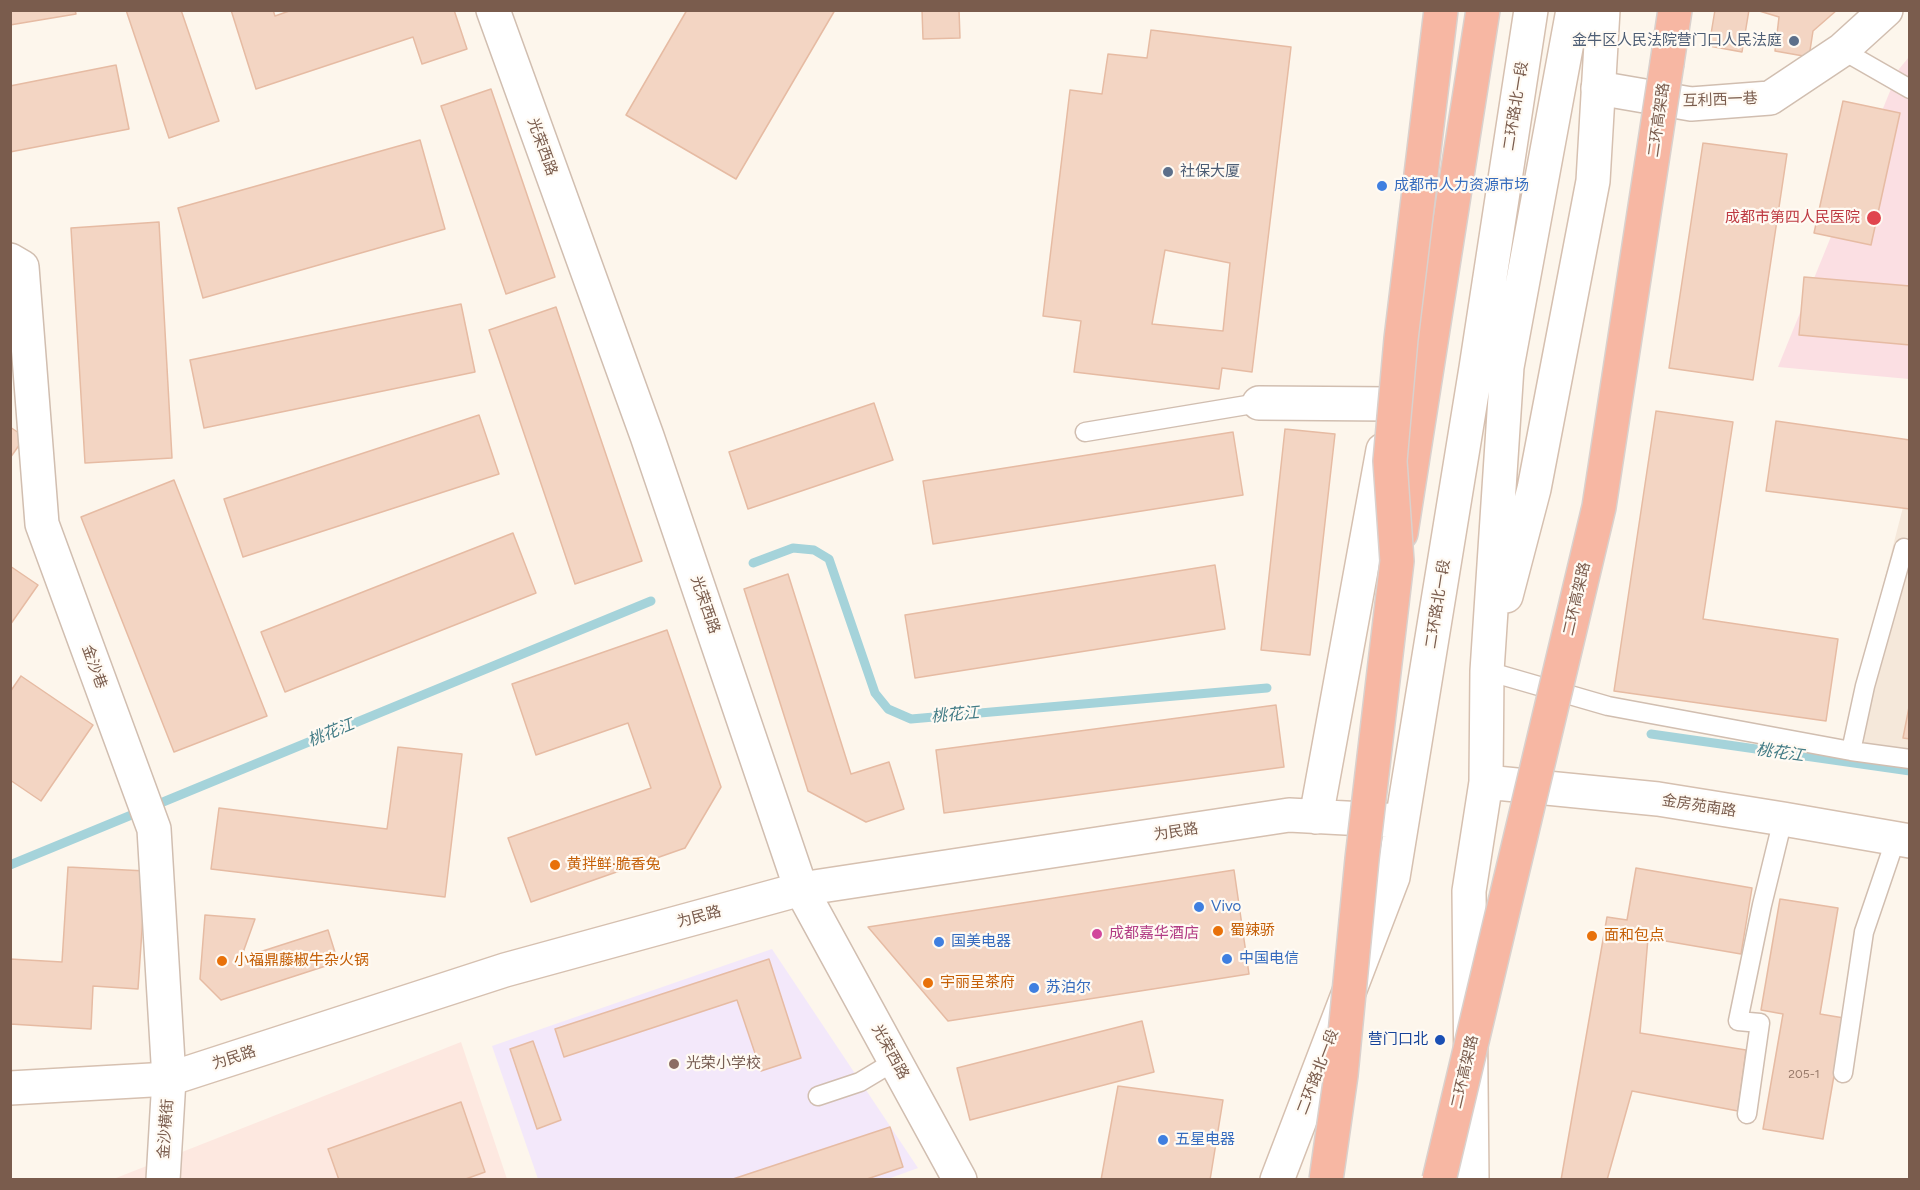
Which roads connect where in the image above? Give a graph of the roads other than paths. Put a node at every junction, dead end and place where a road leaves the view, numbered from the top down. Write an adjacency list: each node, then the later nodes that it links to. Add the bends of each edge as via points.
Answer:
1 (493, 10): 28 (street, 光荣西路, via 647,436)
2 (1441, 10): 19 (highway, bridge, via 1390,461)
3 (1457, 10): 16 (street)
4 (1483, 10): 19 (highway, bridge)
5 (1531, 10): 14 (street, 二环路北一段)
6 (1573, 10): 14 (street, 二环路北一段)
7 (1603, 10): 11 (street)
8 (1675, 10): 39 (highway, 二环高架路, bridge, via 1599,507)
9 (1886, 10): 10 (street, 互利西一巷)
10 (1842, 50): 11 (street, 互利西一巷, via 1770,98 1691,104); 12 (lane)
11 (1598, 88): 20 (street, via 1593,181 1534,489)
12 (1910, 89)
13 (10, 260): 31 (street, 金沙巷, via 22,267 42,524 154,829)
14 (1492, 368): 20 (street, 二环路北一段); 26 (street, 二环路北一段)
15 (1259, 403): 16 (street); 17 (lane)
16 (1391, 404): 24 (street)
17 (1085, 432)
18 (1904, 548): 21 (lane, via 1865,686)
19 (1397, 561): 38 (highway, bridge, via 1341,1075)
20 (1487, 671): 21 (lane, via 1608,706); 23 (street, 二环路北一段)
21 (1851, 752): 22 (lane)
22 (1910, 759)
23 (1486, 782): 25 (street, 金房苑南路, via 1658,799); 40 (street, 二环路北一段, via 1469,891)
24 (1316, 817): 26 (street, 为民路); 28 (street, 为民路, via 1289,815)
25 (1783, 819): 27 (street, 金房苑南路); 34 (lane, via 1738,1021 1760,1023)
26 (1402, 821): 37 (street, 二环路北一段, via 1393,877)
27 (1903, 840): 30 (lane, via 1864,932)
28 (801, 889): 29 (street, 光荣西路); 31 (street, 为民路, via 505,970)
29 (895, 1061): 33 (lane, via 860,1082); 36 (street, 光荣西路)
30 (1843, 1073)
31 (169, 1079): 32 (street, 为民路); 35 (street, 金沙横街)
32 (10, 1088)
33 (818, 1096)
34 (1747, 1114)
35 (163, 1179)
36 (960, 1179)
37 (1277, 1179)
38 (1326, 1179)
39 (1439, 1179)
40 (1472, 1179)

